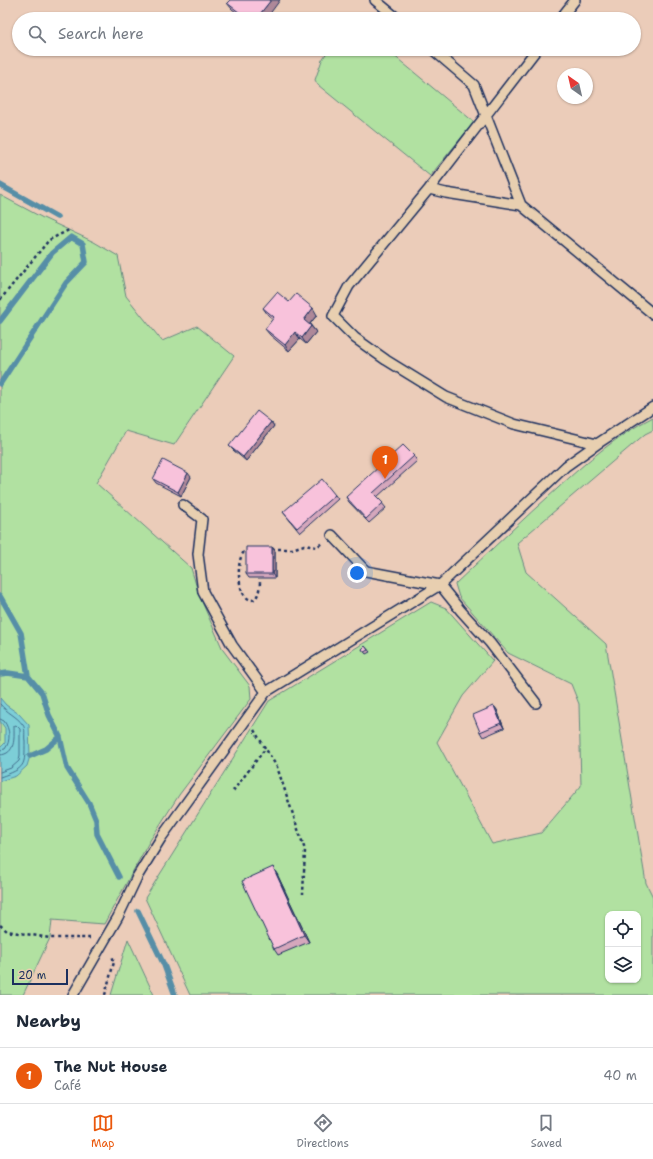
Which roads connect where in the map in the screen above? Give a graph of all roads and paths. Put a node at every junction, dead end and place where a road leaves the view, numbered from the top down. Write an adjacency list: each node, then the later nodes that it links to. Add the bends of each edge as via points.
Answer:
1 (376, 0): 3 (lane)
2 (575, 0): 4 (lane)
3 (390, 12)
4 (566, 12)
5 (440, 56): 7 (lane, via 474,85)
6 (532, 56): 7 (lane)
7 (486, 115): 8 (lane); 9 (lane)
8 (429, 189): 9 (lane); 14 (lane, via 349,286 332,316 386,360 446,397 514,424)
9 (521, 205): 12 (lane)
10 (71, 228): 11 (path, via 49,240)
11 (0, 300)
12 (653, 314)
13 (653, 407): 14 (lane)
14 (597, 444): 20 (lane, via 566,466)
15 (182, 505): 21 (lane, via 202,519 198,554 203,592 232,645)
16 (332, 535): 18 (path, via 317,547 304,545 292,549); 20 (lane, via 366,571)
17 (253, 548): 19 (path, via 246,549 240,559 239,580 246,597 254,599 257,596)
18 (268, 549)
19 (260, 582)
20 (440, 585): 21 (lane); 22 (lane, via 490,643)
21 (266, 692): 23 (lane)
22 (536, 703)
23 (246, 718): 24 (path); 28 (lane, via 161,838 137,877)
24 (265, 749): 25 (path); 26 (path, via 277,767 305,850)
25 (233, 791)
26 (303, 894)
27 (0, 925): 28 (path, via 7,931 50,938)
28 (106, 938): 29 (lane); 30 (path, via 114,962)
29 (73, 995)
30 (106, 995)

